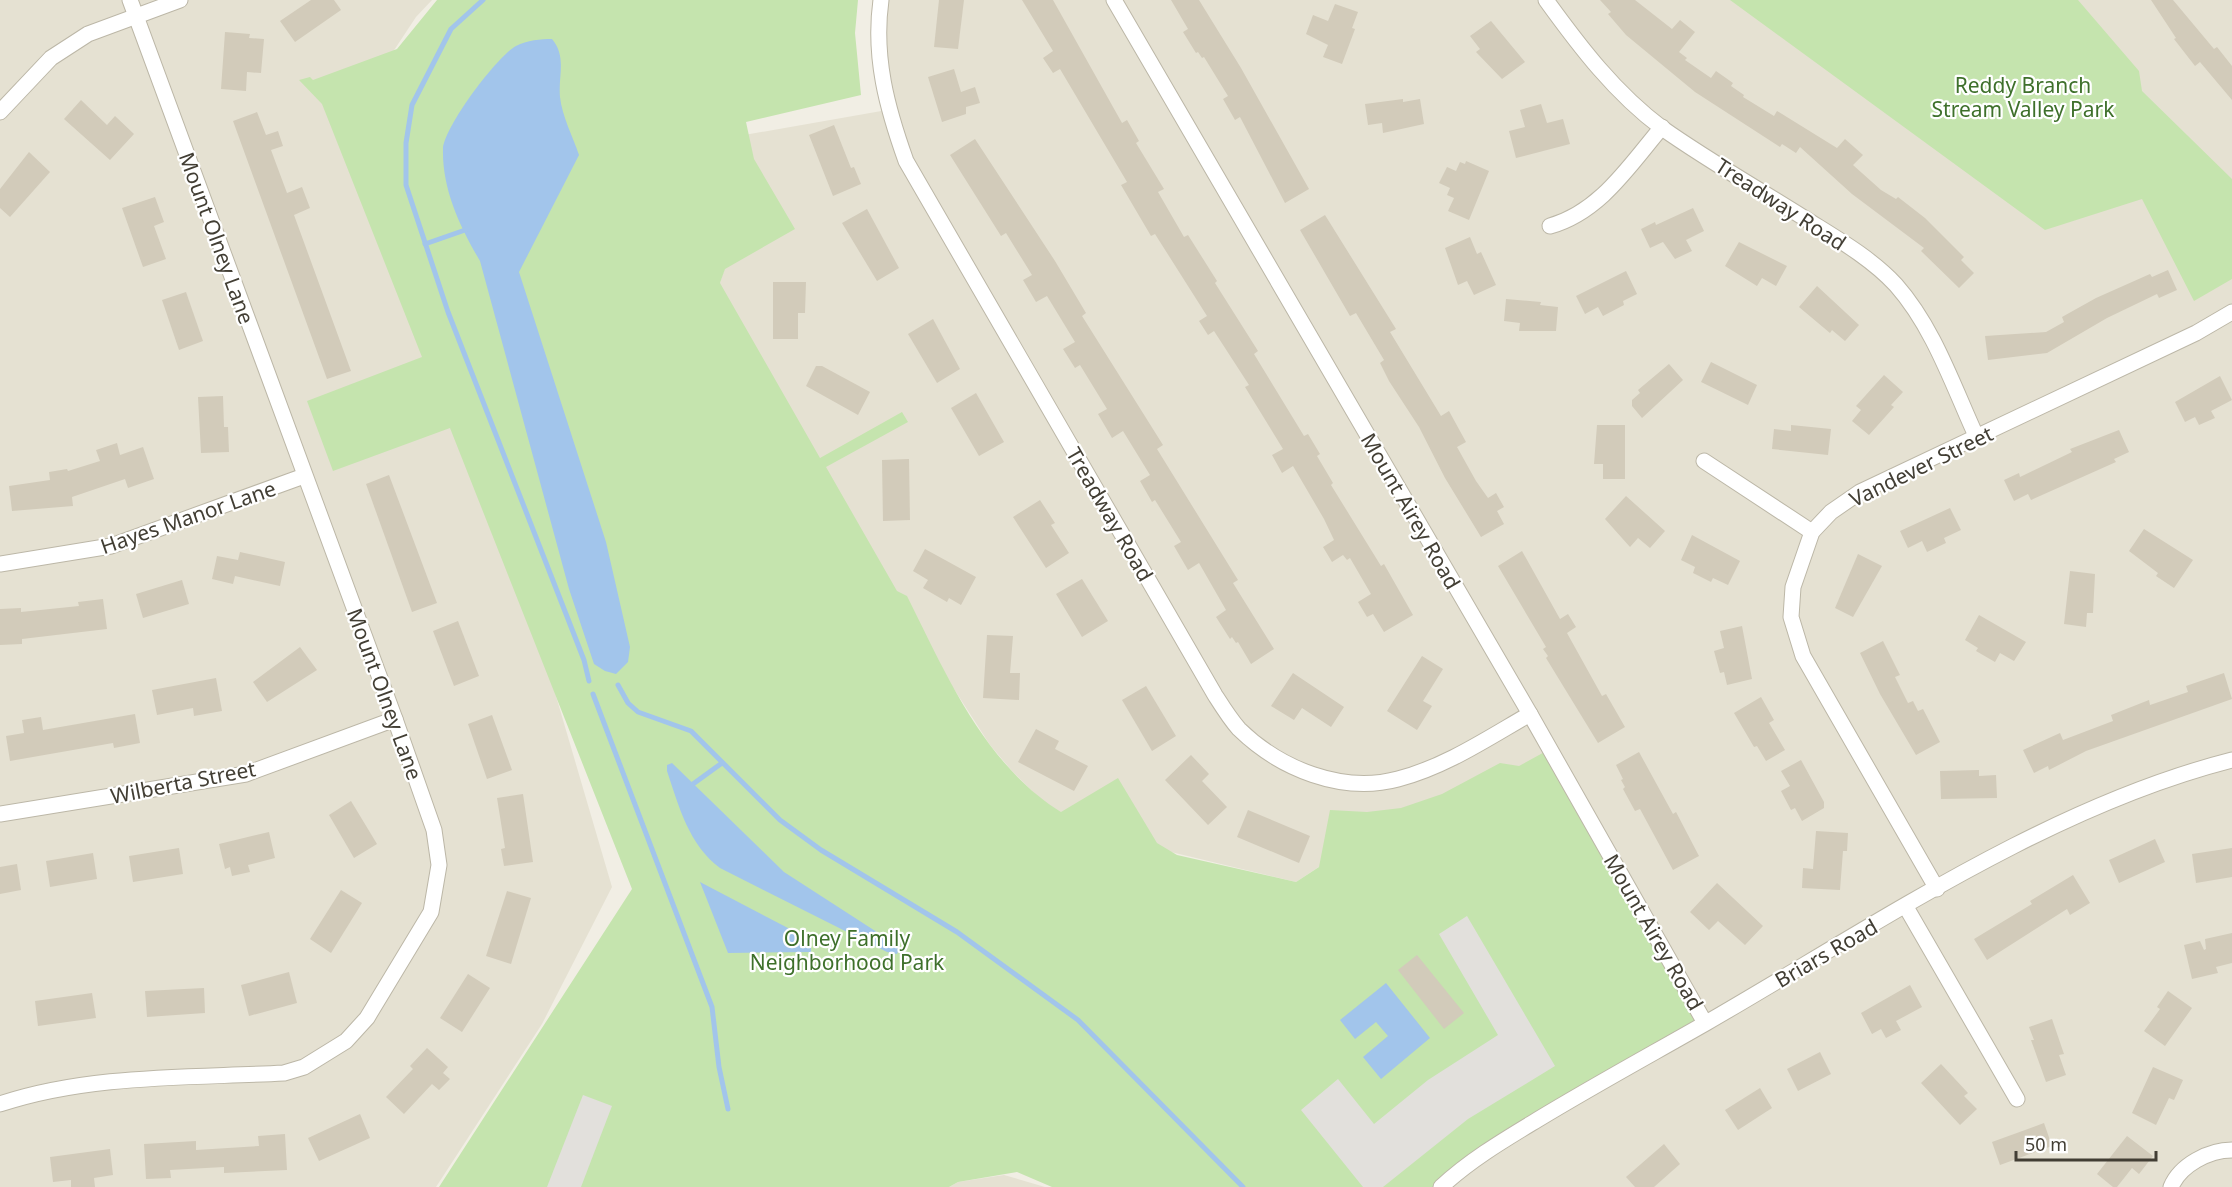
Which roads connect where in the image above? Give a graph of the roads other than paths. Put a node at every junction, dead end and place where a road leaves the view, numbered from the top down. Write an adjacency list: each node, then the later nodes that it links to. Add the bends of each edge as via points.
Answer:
1 (130, 0): 6 (street, Mount Olney Lane)
2 (180, 0): 6 (street)
3 (881, 0): 16 (street, Treadway Road, via 881,79 906,161 1215,695 1238,727 1256,743 1304,772 1349,783 1374,783 1427,769)
4 (1114, 0): 16 (street, Mount Airey Road)
5 (1546, 0): 8 (street, Treadway Road, via 1617,89)
6 (136, 16): 7 (street, via 88,34 51,58); 13 (street, Mount Olney Lane)
7 (0, 112)
8 (1662, 127): 9 (street, via 1596,203 1571,220); 11 (street, Treadway Road, via 1840,241 1888,277 1929,333)
9 (1550, 226)
10 (2232, 312): 11 (street, Vandever Street)
11 (1977, 438): 14 (street, Vandever Street, via 1860,492 1831,512)
12 (1704, 461): 14 (street)
13 (304, 476): 15 (street, Hayes Manor Lane, via 111,546); 17 (street, Mount Olney Lane)
14 (1812, 532): 20 (street, Vandever Street, via 1793,587 1791,617 1803,656)
15 (0, 564)
16 (1530, 714): 22 (street, Mount Airey Road)
17 (395, 719): 19 (street, Wilberta Street, via 246,774); 24 (street, Mount Olney Lane, via 434,830 439,865 431,912 367,1018 346,1041 304,1067 284,1073 98,1084 29,1094)
18 (2232, 760): 20 (street, Briars Road, via 2193,770 2064,820)
19 (0, 814)
20 (1936, 889): 21 (street, Briars Road)
21 (1906, 907): 22 (street, Briars Road); 23 (street)
22 (1706, 1023): 26 (street, Briars Road, via 1516,1132)
23 (2017, 1099)
24 (0, 1104)
25 (2232, 1150): 27 (street, via 2204,1155 2186,1168)
26 (1441, 1187)
27 (2171, 1187)

